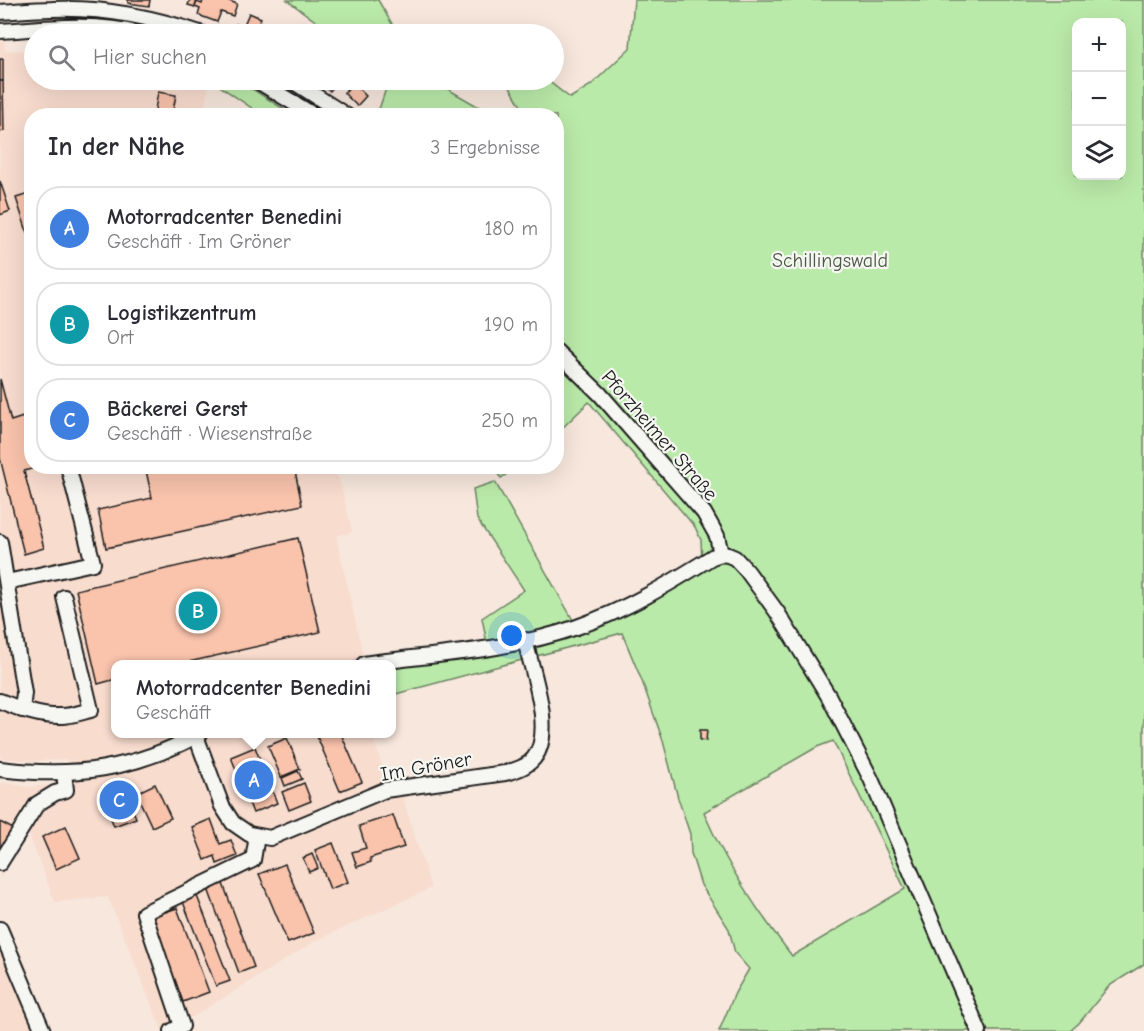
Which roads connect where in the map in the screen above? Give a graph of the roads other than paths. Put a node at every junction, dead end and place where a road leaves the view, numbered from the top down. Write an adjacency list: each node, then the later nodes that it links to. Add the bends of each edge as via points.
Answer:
1 (0, 12): 2 (street, via 93,11)
2 (168, 24)
3 (0, 31): 4 (street)
4 (24, 31)
5 (272, 90): 7 (street)
6 (307, 90): 8 (street)
7 (302, 108)
8 (335, 108)
9 (564, 359): 12 (street, Pforzheimer Straße, via 600,394 704,513 717,536)
10 (70, 474): 13 (street, via 93,563)
11 (0, 542): 13 (street)
12 (721, 554): 15 (street, via 615,612); 28 (street, via 735,558 747,571 829,697 885,811)
13 (6, 582): 18 (street, via 24,693)
14 (64, 597): 18 (street, via 91,710 63,717)
15 (525, 640): 16 (street); 23 (street, Im Gröner, via 544,722 542,743 523,768 385,790 270,838)
16 (395, 660)
17 (0, 701): 18 (street)
18 (22, 710)
19 (191, 738): 22 (street, via 110,768)
20 (199, 738): 23 (street, via 222,806 233,823)
21 (0, 769): 22 (street)
22 (64, 773): 24 (street, via 66,790 37,804)
23 (257, 836): 27 (street, via 253,860 144,913 182,1026)
24 (0, 863)
25 (0, 929): 26 (street)
26 (43, 1031)
27 (172, 1031)
28 (979, 1031)

